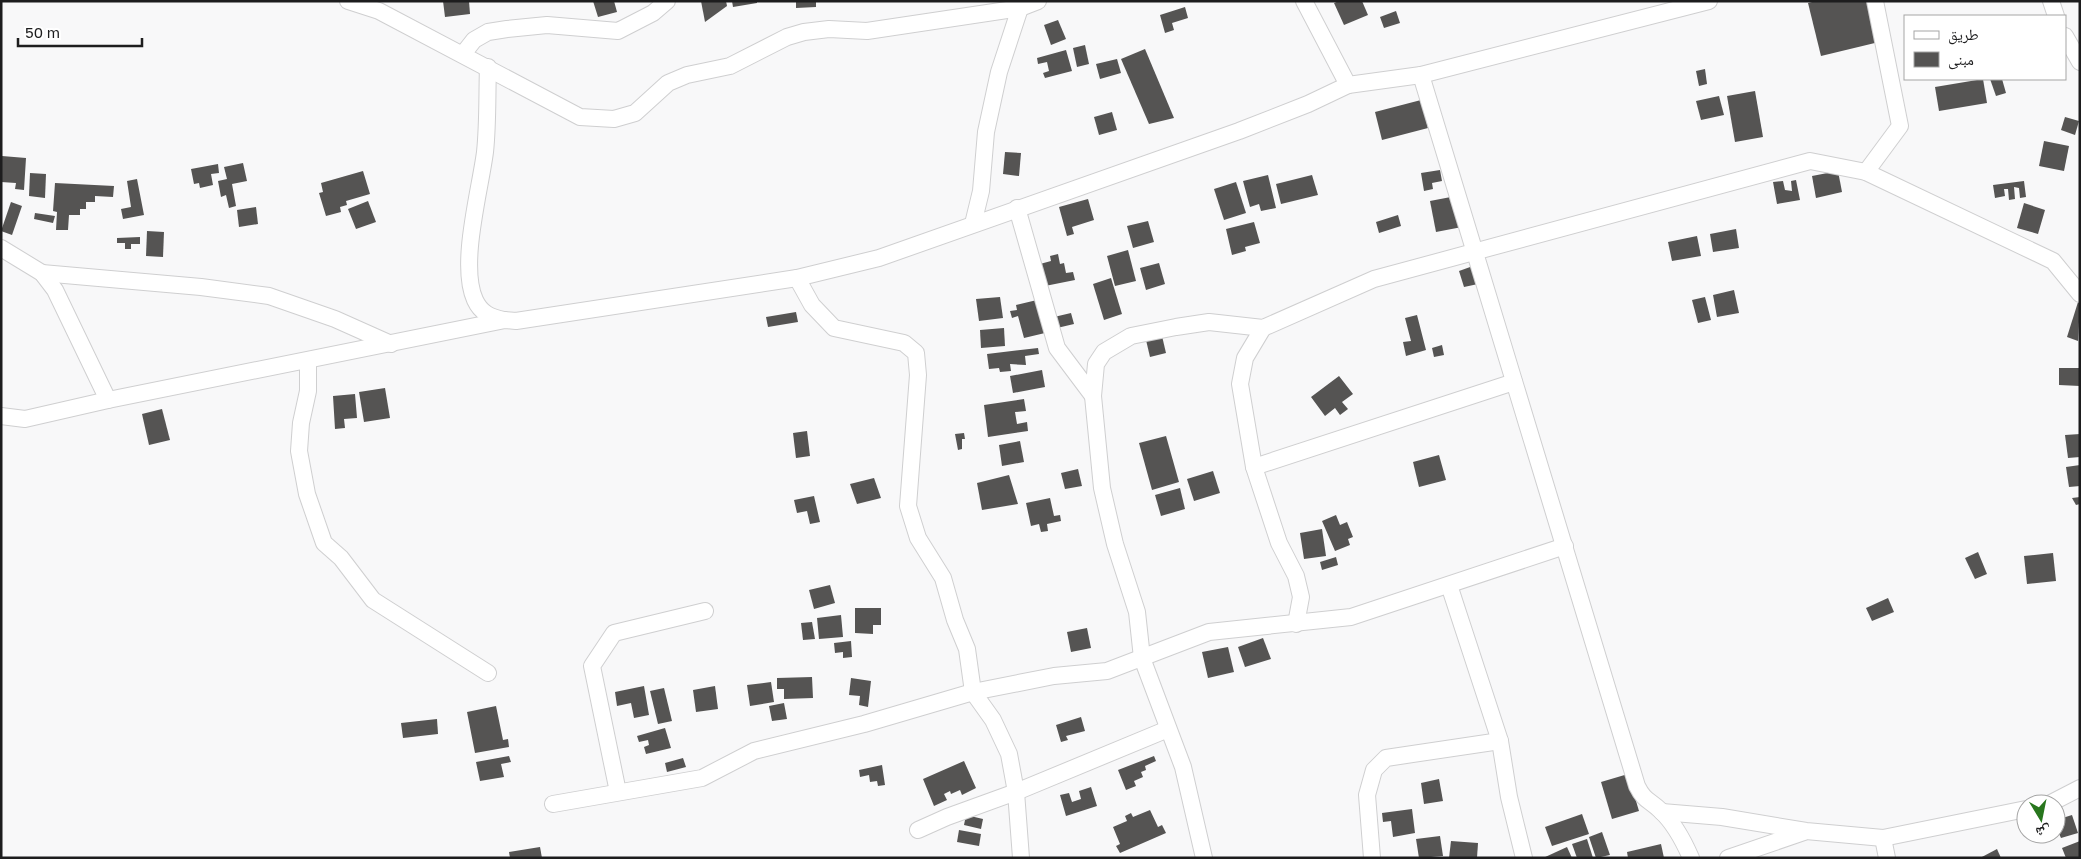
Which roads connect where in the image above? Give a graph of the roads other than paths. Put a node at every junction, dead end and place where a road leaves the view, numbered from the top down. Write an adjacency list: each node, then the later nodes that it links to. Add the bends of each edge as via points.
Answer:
1 (348, 1): 11 (street, via 379,11)
2 (667, 1): 11 (street, via 653,13 618,31 547,25 507,29 488,32 474,40)
3 (1038, 1): 8 (street)
4 (1304, 1): 15 (street)
5 (1709, 1): 14 (street)
6 (1875, 1): 16 (street, via 1900,126)
7 (2051, 1): 9 (street)
8 (1020, 4): 13 (street, via 867,31 829,29 787,37 730,66 687,75 668,83 635,113 614,119 580,116); 18 (street, via 999,72 986,132 981,191)
9 (2056, 15)
10 (2066, 38): 12 (street)
11 (463, 54): 13 (street)
12 (2080, 62)
13 (488, 67): 24 (street, via 485,150 469,278 480,311 492,318)
14 (1421, 76): 15 (street); 20 (street)
15 (1348, 85): 17 (street, via 1239,131)
16 (1866, 172): 20 (street, via 1810,161); 23 (street, via 2053,261)
17 (1018, 208): 18 (street); 29 (street, via 1057,348)
18 (973, 224): 22 (street, via 879,258)
19 (1, 248): 21 (street)
20 (1475, 252): 25 (street, via 1374,280); 28 (street)
21 (42, 273): 26 (street, via 269,296 335,319); 30 (street, via 55,290)
22 (798, 278): 24 (street, via 516,321); 39 (street, via 812,305 834,328 904,343 916,353 918,375 908,506 918,538 943,578 967,649)
23 (2080, 294)
24 (505, 320): 26 (street)
25 (1263, 328): 29 (street, via 1209,322 1131,336 1104,352 1096,364); 32 (street, via 1245,358 1240,384)
26 (391, 344): 27 (street)
27 (308, 361): 30 (street); 38 (street, via 308,391 299,451 307,494 324,543 341,558 373,600)
28 (1514, 382): 32 (street); 33 (street)
29 (1093, 396): 37 (street, via 1102,488 1115,544 1137,612)
30 (108, 400): 31 (street, via 25,420)
31 (1, 416)
32 (1254, 467): 36 (street, via 1279,543 1296,576 1301,597)
33 (1565, 546): 34 (street); 48 (street, via 1637,786 1644,799)
34 (1449, 585): 36 (street, via 1351,617); 41 (street)
35 (705, 611): 43 (street, via 614,633 592,666)
36 (1296, 624): 37 (street, via 1209,632)
37 (1142, 658): 39 (street, via 1107,671 1054,676); 40 (street)
38 (488, 673)
39 (973, 692): 43 (street, via 864,724 754,751 702,778); 44 (street, via 993,720 1009,754)
40 (1168, 729): 44 (street); 53 (street, via 1183,767)
41 (1500, 741): 54 (street, via 1386,758 1374,770 1367,795); 55 (street, via 1508,797)
42 (2080, 788): 45 (street)
43 (618, 792): 46 (street)
44 (1016, 792): 49 (street); 52 (street)
45 (2066, 795)
46 (553, 804)
47 (2016, 811): 51 (street)
48 (1662, 812): 50 (street, via 1722,816); 56 (street)
49 (918, 830)
50 (1806, 832): 51 (street); 57 (street)
51 (1882, 838): 58 (street)
52 (1021, 858)
53 (1204, 858)
54 (1372, 858)
55 (1524, 858)
56 (1691, 858)
57 (1728, 858)
58 (1887, 858)

